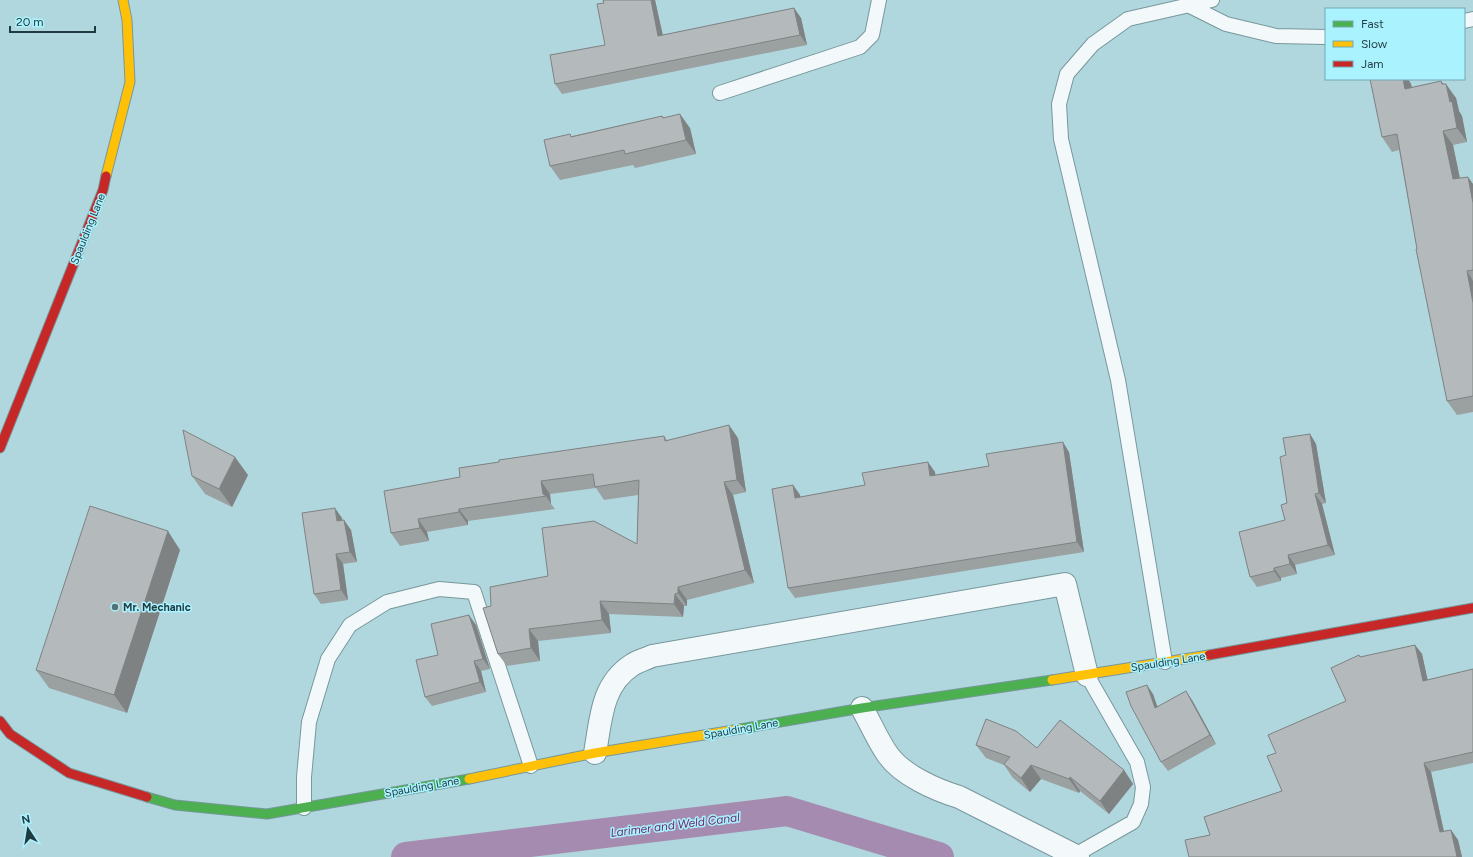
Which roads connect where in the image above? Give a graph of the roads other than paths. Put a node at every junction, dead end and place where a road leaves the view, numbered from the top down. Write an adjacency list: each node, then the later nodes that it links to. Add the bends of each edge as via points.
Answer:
1 (124, 0): 7 (street, Spaulding Lane, via 130,82 104,190)
2 (879, 0): 6 (lane, via 872,35 860,47)
3 (1212, 0): 4 (lane)
4 (1188, 5): 5 (lane, via 1226,24 1276,36); 9 (lane, via 1128,19 1093,44 1067,74 1059,104 1062,147 1118,380)
5 (1325, 37)
6 (720, 93)
7 (0, 448)
8 (1473, 608): 9 (street, Spaulding Lane)
9 (1165, 662): 10 (street, Spaulding Lane)
10 (1087, 675): 11 (street, Spaulding Lane); 13 (street, via 1064,584 652,656 632,665 618,677 605,696); 16 (lane, via 1137,762 1143,787 1141,804 1133,822)
11 (862, 708): 13 (street, Spaulding Lane); 16 (street, via 888,756 912,776)
12 (0, 721): 15 (street, Spaulding Lane, via 10,734 69,773 175,805 267,814)
13 (595, 753): 14 (street, Spaulding Lane)
14 (531, 766): 15 (street, Spaulding Lane); 15 (lane, via 474,592 439,588 387,602 350,625 328,659 309,722)
15 (304, 808)
16 (1076, 856)

